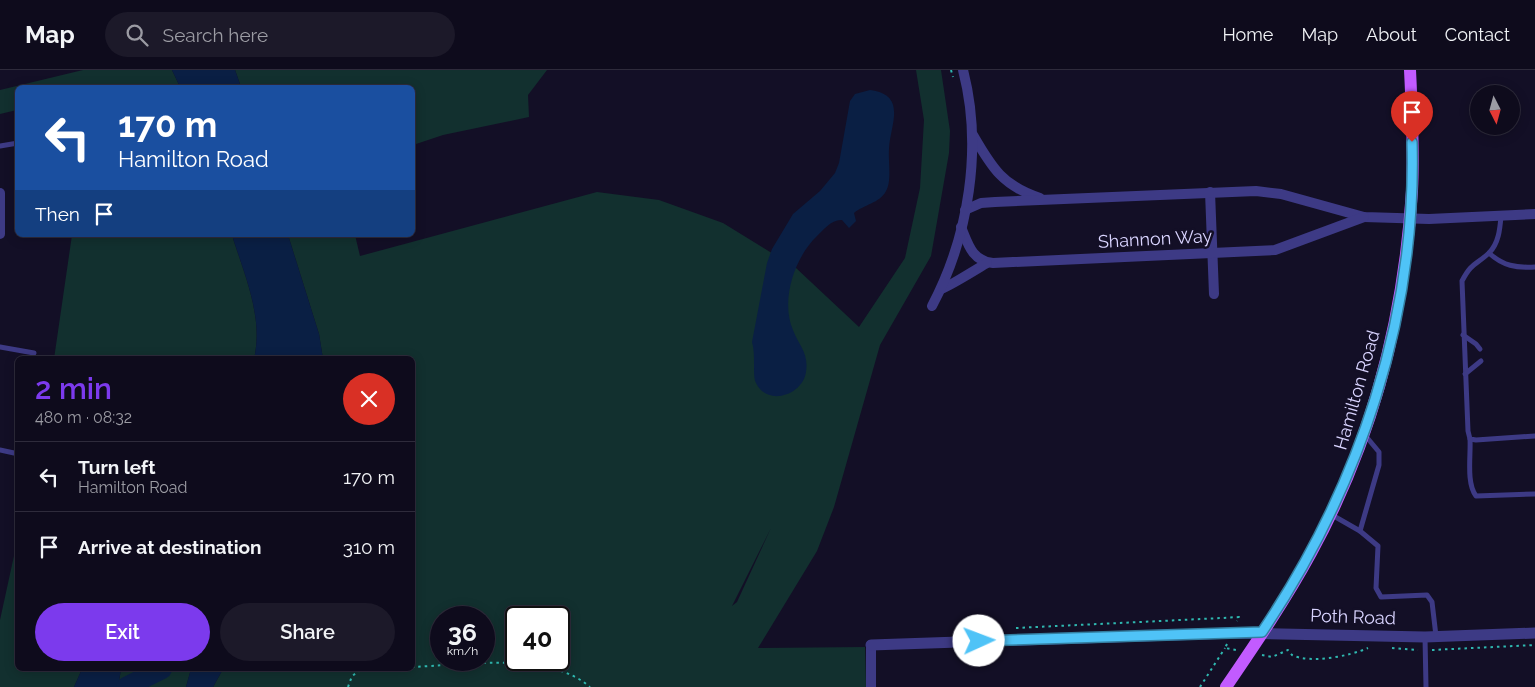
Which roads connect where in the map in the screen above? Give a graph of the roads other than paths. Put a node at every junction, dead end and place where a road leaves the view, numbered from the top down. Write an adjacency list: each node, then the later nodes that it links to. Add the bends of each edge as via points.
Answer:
1 (964, 70): 3 (street)
2 (1410, 70): 13 (main road, Hamilton Road, via 1413,157)
3 (973, 134): 8 (street, Shannon Way, via 999,175 1019,189); 9 (street)
4 (15, 144): 5 (lane)
5 (0, 146)
6 (1210, 192): 8 (street, Shannon Way); 12 (street, Shannon Way, via 1268,191); 16 (street)
7 (0, 193): 15 (street)
8 (1044, 200): 9 (street, Shannon Way, via 987,202)
9 (965, 210): 14 (street)
10 (1535, 214): 11 (street, Shannon Way)
11 (1501, 216): 13 (street, Shannon Way); 17 (lane, via 1499,233)
12 (1364, 217): 13 (street, Shannon Way); 16 (street, Shannon Way, via 1274,250)
13 (1409, 219): 29 (main road, Hamilton Road, via 1401,291 1391,339)
14 (962, 227): 18 (street, via 973,254); 20 (street)
15 (0, 234)
16 (1212, 252): 18 (street, Shannon Way); 21 (street)
17 (1489, 253): 19 (lane, via 1500,263); 23 (lane, via 1476,261 1462,281)
18 (987, 263): 20 (street, via 948,288)
19 (1535, 267)
20 (941, 289): 22 (street)
21 (1214, 294)
22 (932, 306)
23 (1464, 335): 25 (lane); 28 (lane)
24 (0, 347): 26 (lane)
25 (1480, 350)
26 (34, 353)
27 (1480, 361): 28 (lane)
28 (1465, 374): 31 (lane)
29 (1364, 434): 35 (main road, Hamilton Road); 36 (lane, via 1379,452 1379,465)
30 (1535, 436): 31 (lane)
31 (1470, 439): 34 (lane, via 1471,480 1476,496)
32 (0, 450): 33 (lane)
33 (14, 453)
34 (1535, 494)
35 (1331, 514): 36 (lane); 37 (main road, Hamilton Road, via 1292,588)
36 (1360, 531): 39 (lane, via 1378,546 1376,588 1381,597 1427,595 1432,602)
37 (1262, 632): 39 (street, Poth Road); 40 (street, Poth Road); 42 (main road, Hamilton Road)
38 (1535, 632): 39 (street, Poth Road)
39 (1430, 636): 43 (lane)
40 (871, 646): 41 (street)
41 (871, 687)
42 (1226, 687)
43 (1426, 687)

